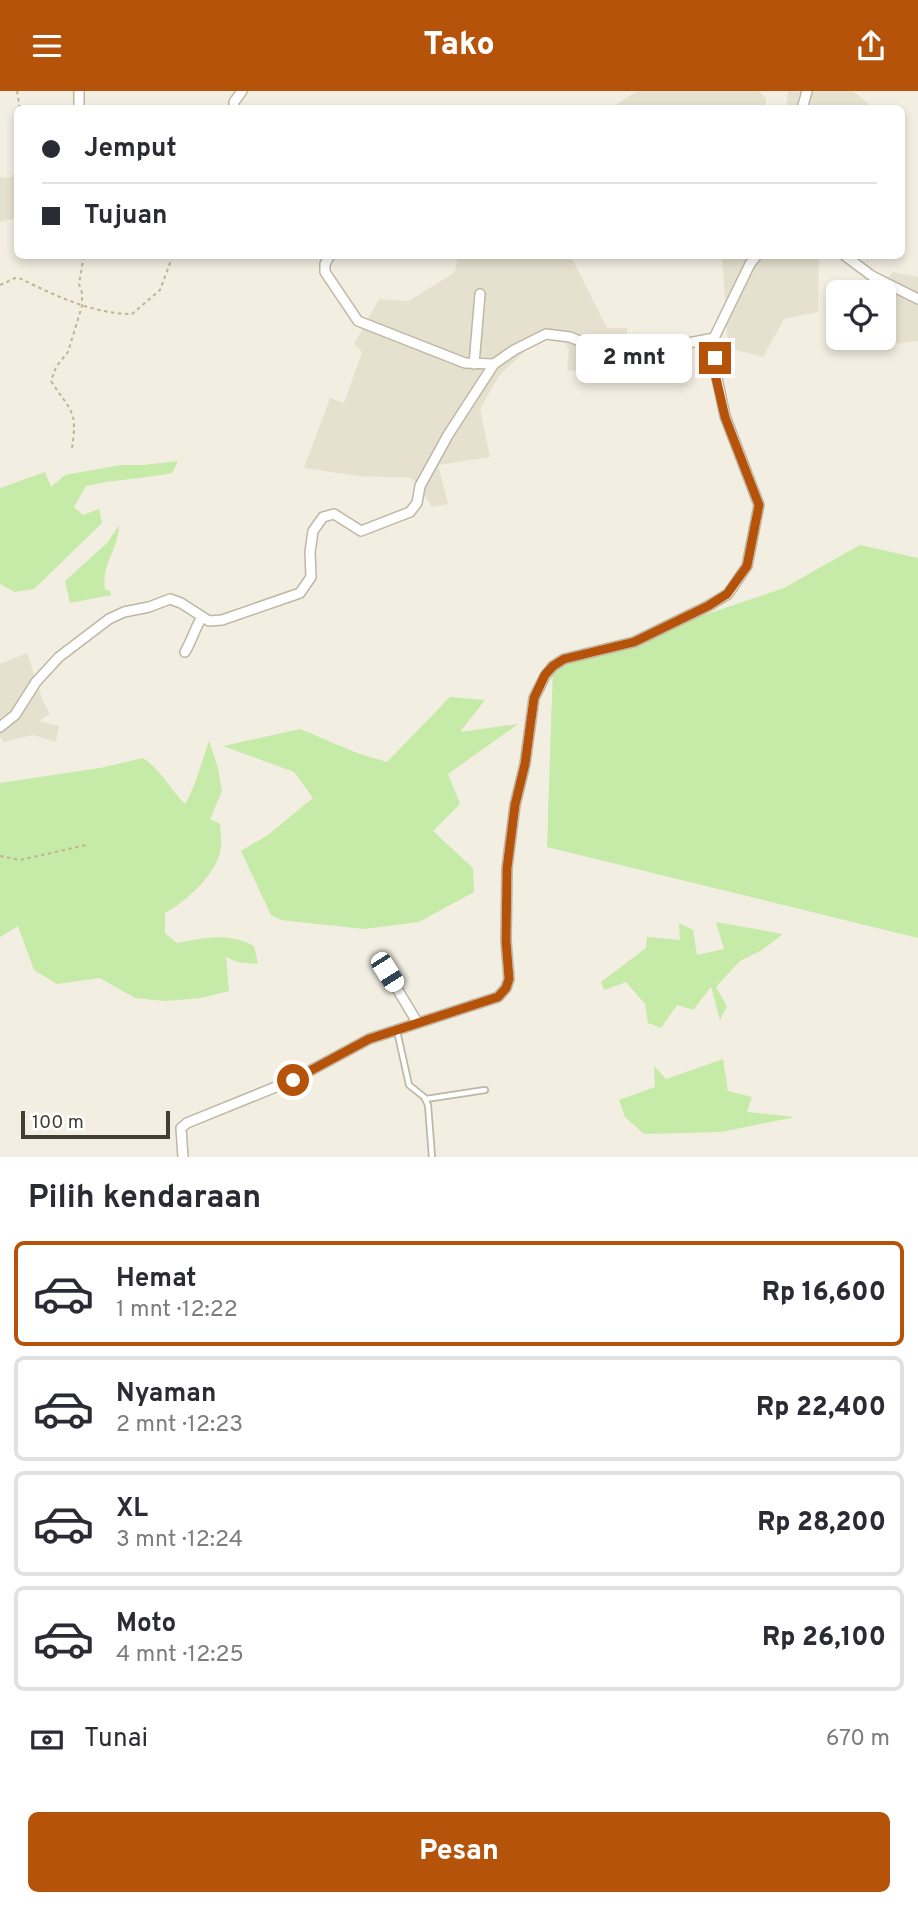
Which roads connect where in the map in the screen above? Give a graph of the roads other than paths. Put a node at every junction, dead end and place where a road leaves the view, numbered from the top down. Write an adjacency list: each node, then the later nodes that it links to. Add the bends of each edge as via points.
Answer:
1 (328, 259): 7 (street, via 325,272 358,321)
2 (754, 259): 6 (street)
3 (849, 259): 5 (street)
4 (480, 294): 7 (street)
5 (918, 299)
6 (714, 338): 8 (street, via 618,353 546,334); 13 (street, via 716,378 725,417 759,505 747,566 727,594 708,606 634,642 564,659 545,675 529,721 507,868 510,968 506,988 498,997)
7 (474, 364): 8 (street)
8 (494, 364): 9 (street, via 448,435 410,512 362,531 334,514 323,517 313,531 311,577 300,593 222,619)
9 (202, 617): 10 (street); 11 (street, via 170,600 108,619 59,657 15,715)
10 (186, 652)
11 (0, 727)
12 (387, 972): 13 (street)
13 (418, 1022): 14 (street)
14 (396, 1030): 16 (lane, via 409,1085); 17 (street, via 369,1039 293,1080 187,1123 181,1129)
15 (485, 1090): 16 (lane)
16 (426, 1100): 18 (lane)
17 (183, 1157)
18 (432, 1157)

